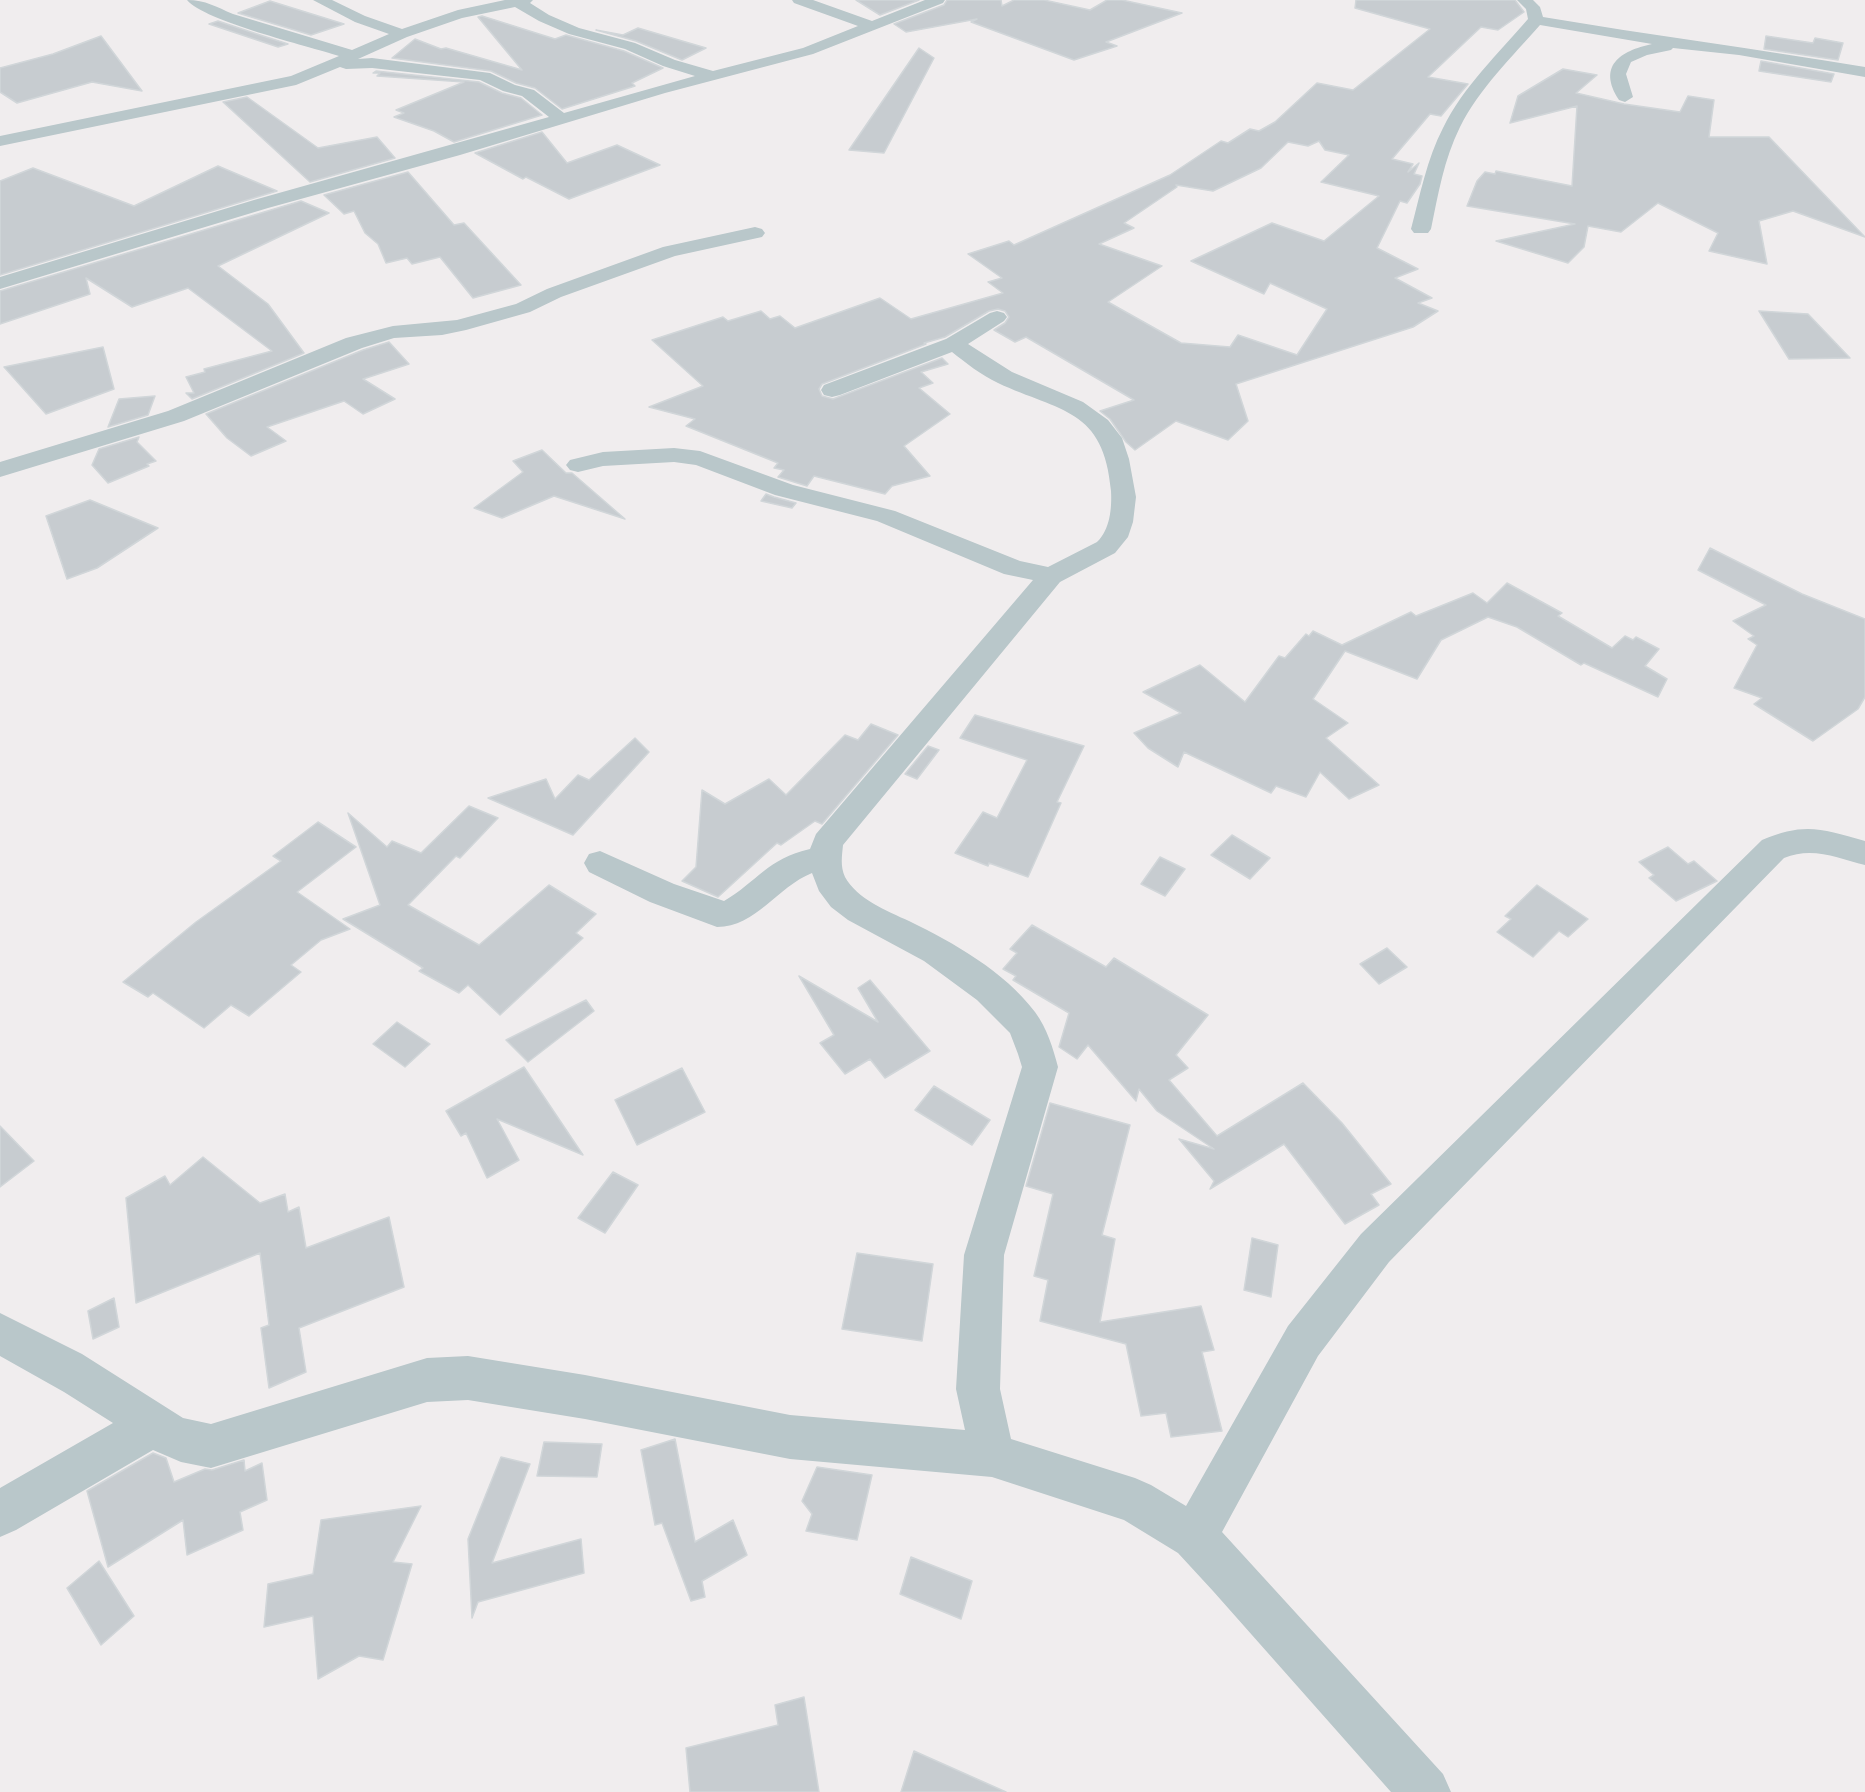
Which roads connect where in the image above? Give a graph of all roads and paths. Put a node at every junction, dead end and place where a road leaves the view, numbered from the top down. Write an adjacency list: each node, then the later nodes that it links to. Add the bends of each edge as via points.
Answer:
1 (194, 0): 11 (street, via 228,17)
2 (320, 0): 9 (street)
3 (799, 0): 8 (street)
4 (938, 0): 8 (street)
5 (1524, 0): 7 (street, via 1533,8)
6 (522, 1): 9 (street, via 458,14); 14 (street, via 544,18 574,31 630,46)
7 (1536, 20): 10 (street); 18 (street, via 1470,99 1451,129 1434,175)
8 (872, 26): 14 (street, via 808,51)
9 (402, 34): 11 (street)
10 (1690, 46): 13 (street, via 1739,50); 15 (street, via 1648,49 1627,57 1617,76)
11 (352, 55): 12 (street)
12 (329, 66): 16 (street, via 372,63 473,73 528,93); 17 (street, via 278,85)
13 (1865, 72)
14 (712, 76): 16 (street)
15 (1625, 97)
16 (562, 119): 20 (street)
17 (0, 141)
18 (1421, 229)
19 (755, 233): 25 (street, via 670,251 554,292 523,308 459,326 374,337 176,416)
20 (0, 283)
21 (997, 317): 22 (street)
22 (954, 344): 23 (street); 26 (street, via 1006,378 1068,401 1093,418 1110,439 1124,492 1124,513 1111,543)
23 (832, 390)
24 (578, 465): 26 (street, via 615,458 700,458 784,490 886,516 1012,568)
25 (0, 470)
26 (1051, 576): 28 (street, via 827,842)
27 (1865, 853): 34 (street, via 1800,839 1780,845 1762,857 1375,1248 1304,1341)
28 (822, 858): 29 (street, via 780,874 728,914 717,914 662,893); 32 (street, via 830,883 842,897 967,973 1019,1017 1034,1041 1040,1066 984,1255 978,1389)
29 (600, 863)
30 (0, 1334): 31 (street, via 49,1357)
31 (151, 1426): 32 (street, via 193,1445 211,1446 427,1380 468,1378 790,1437); 33 (street)
32 (992, 1455): 34 (street, via 1135,1501)
33 (0, 1514)
34 (1194, 1537): 35 (street)
35 (1425, 1792)

